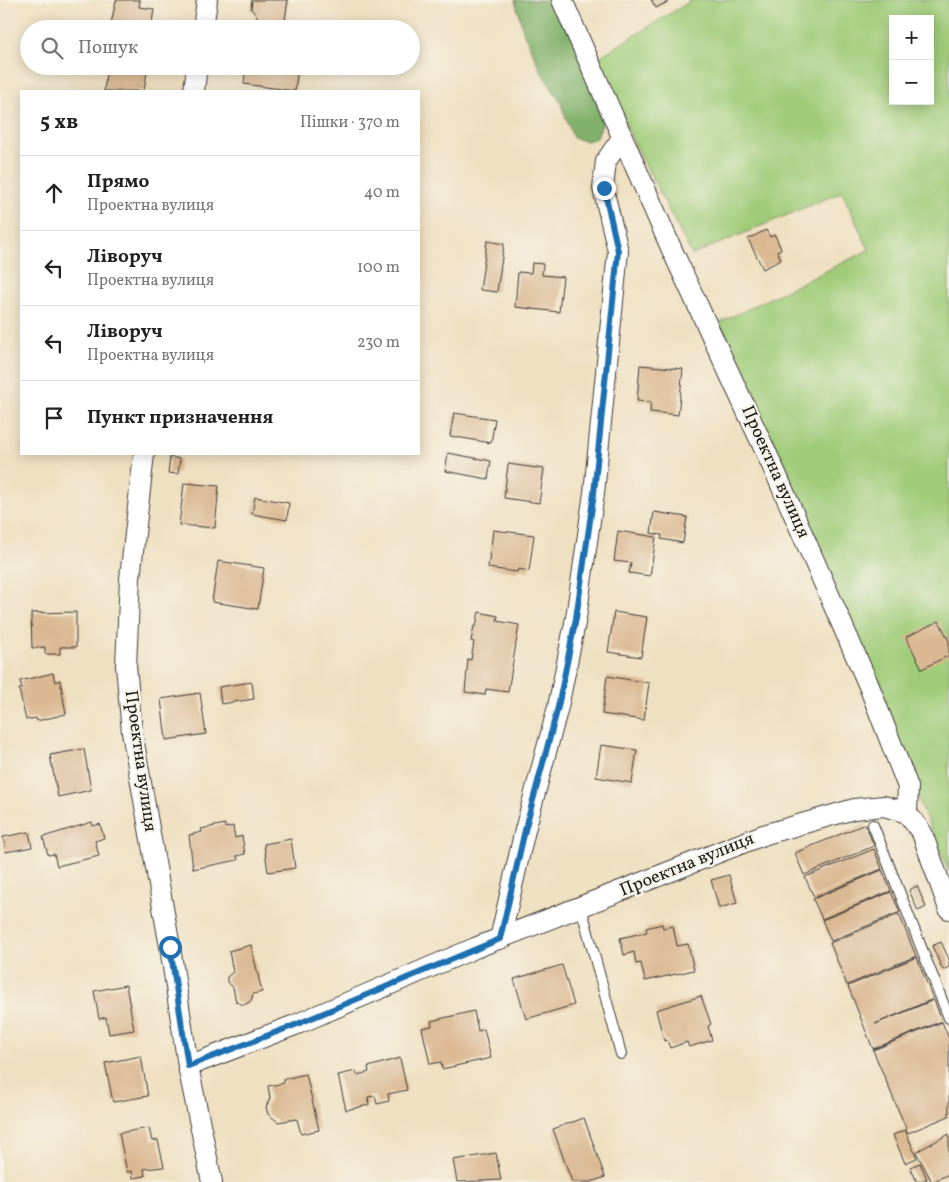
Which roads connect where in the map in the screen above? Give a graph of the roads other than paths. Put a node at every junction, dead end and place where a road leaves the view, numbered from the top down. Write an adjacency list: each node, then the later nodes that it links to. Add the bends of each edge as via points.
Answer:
1 (207, 0): 3 (street)
2 (562, 0): 6 (street, Проектна вулиця)
3 (204, 20)
4 (196, 75): 5 (street)
5 (194, 90)
6 (622, 138): 8 (street, Проектна вулиця, via 869,686 908,787); 12 (street, via 606,161 604,188 618,251 594,493 576,618 558,707)
7 (144, 455): 15 (street, Проектна вулиця, via 130,578 126,665 132,732)
8 (907, 812): 10 (street, Проектна вулиця, via 884,806 854,809 763,835); 11 (street, via 922,833)
9 (873, 826): 13 (lane)
10 (581, 907): 12 (street, Проектна вулиця); 14 (lane)
11 (949, 909)
12 (500, 939): 15 (street, Проектна вулиця)
13 (949, 1018)
14 (621, 1054)
15 (188, 1066): 16 (street, Проектна вулиця)
16 (212, 1182)

